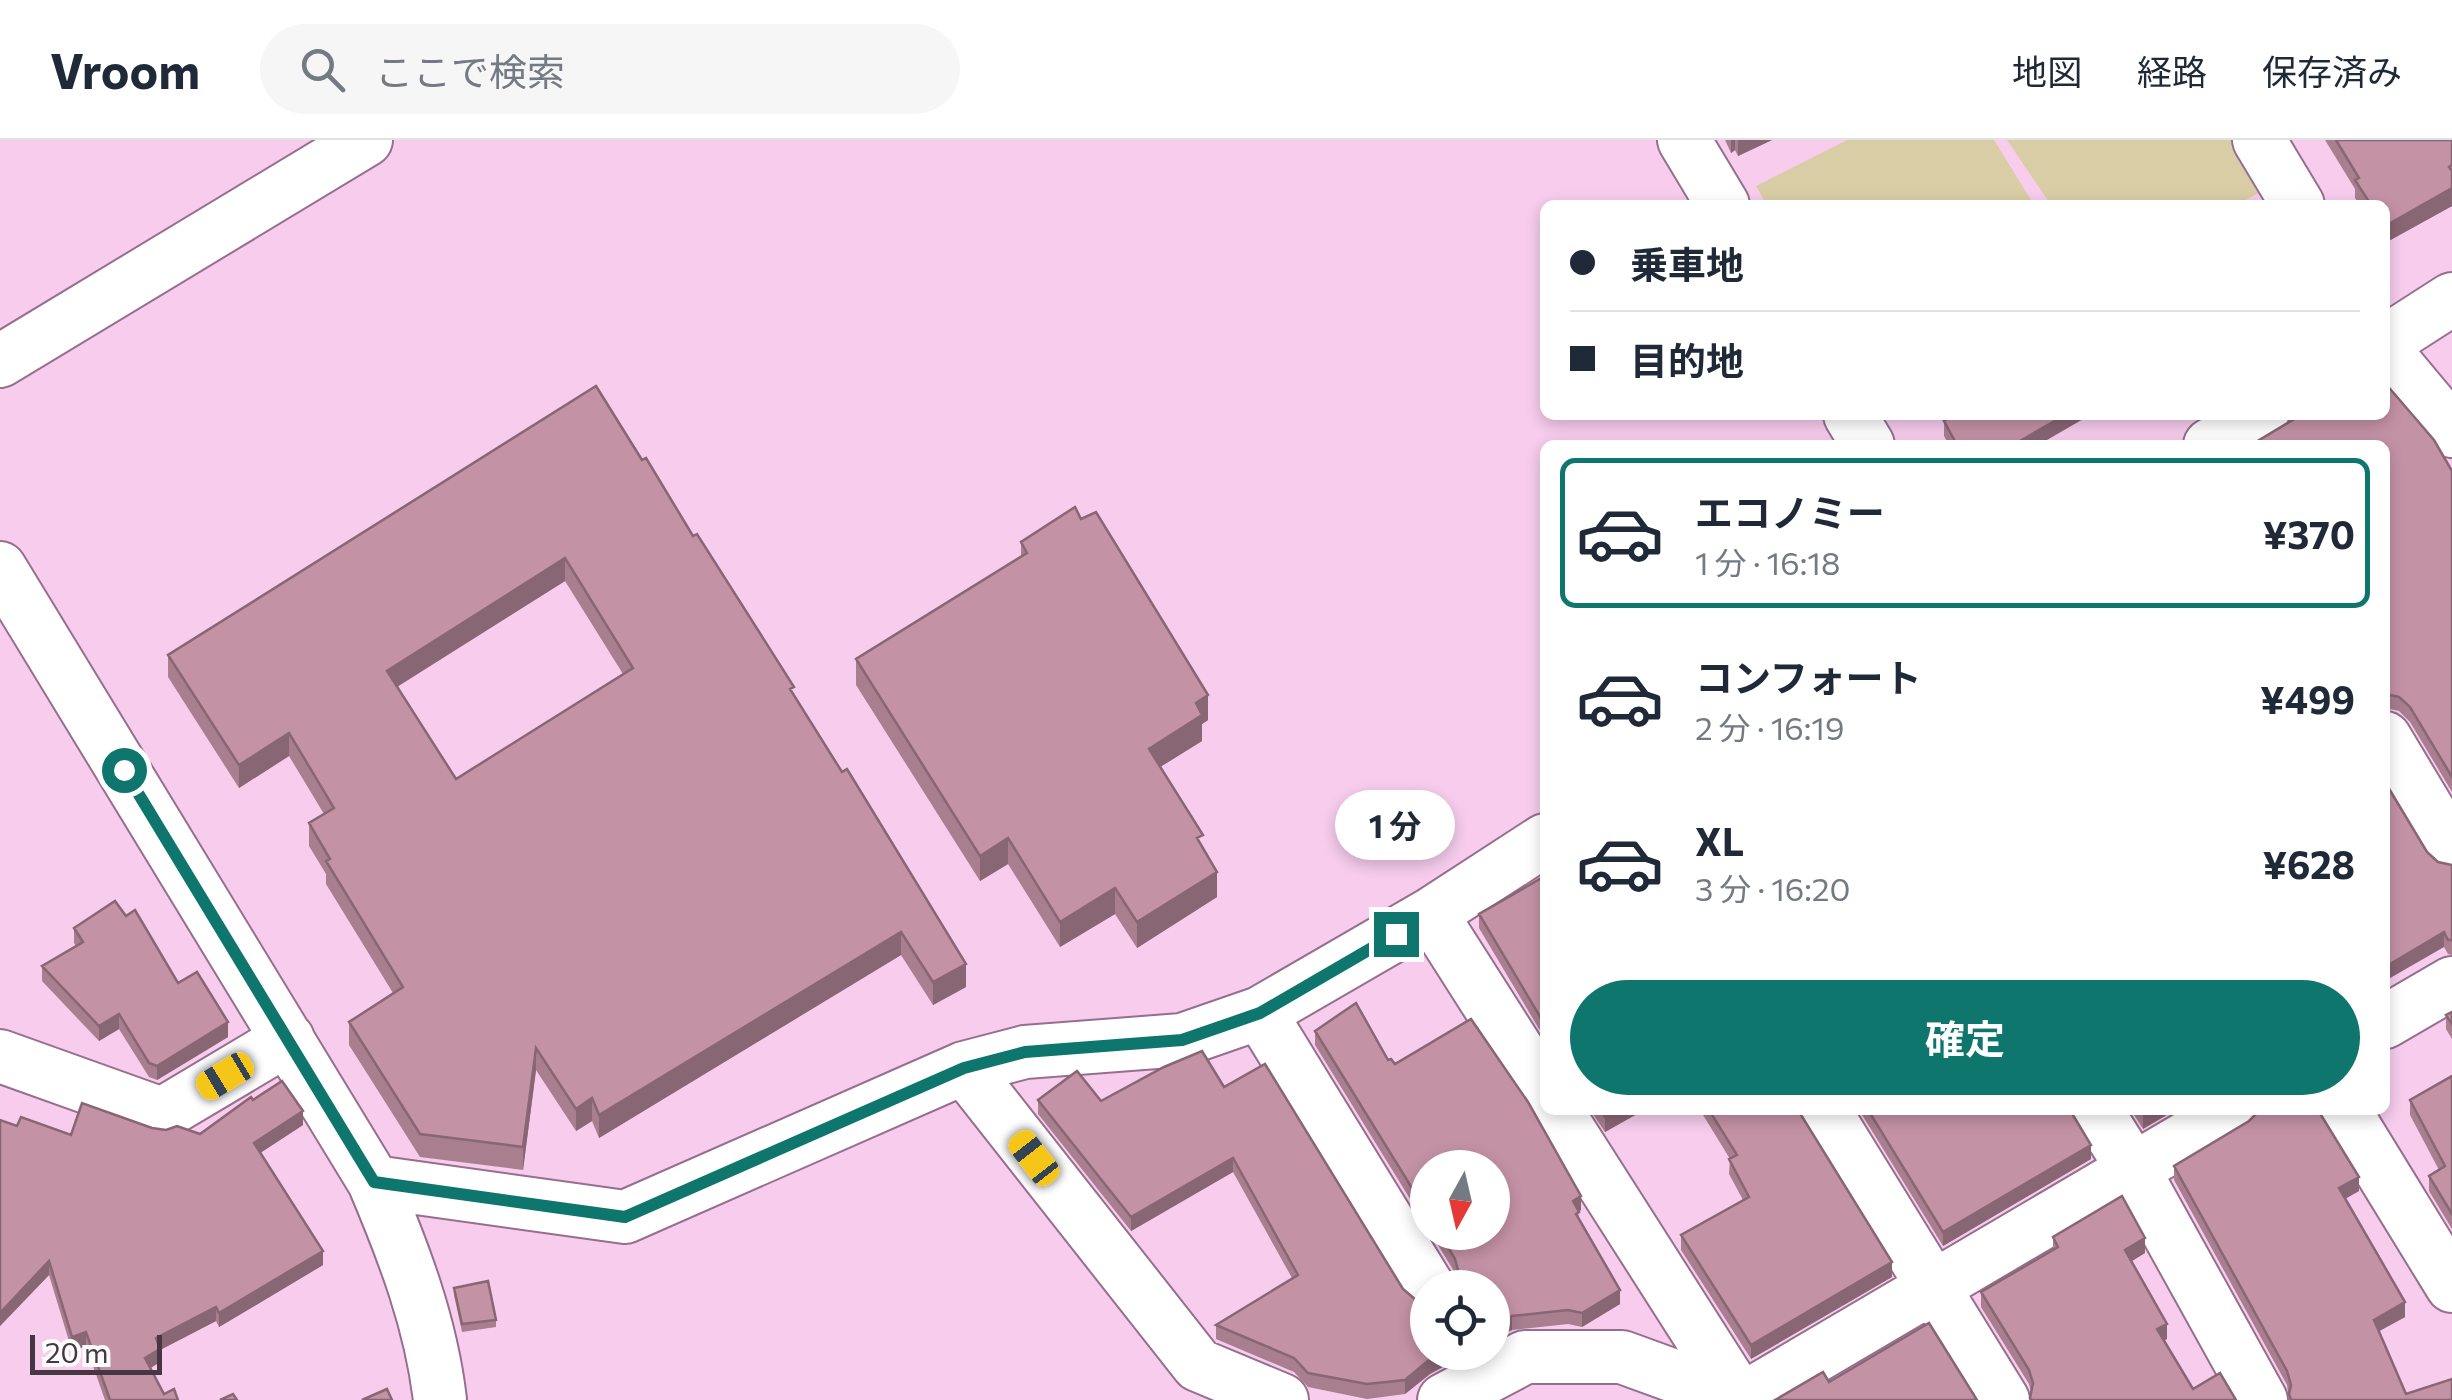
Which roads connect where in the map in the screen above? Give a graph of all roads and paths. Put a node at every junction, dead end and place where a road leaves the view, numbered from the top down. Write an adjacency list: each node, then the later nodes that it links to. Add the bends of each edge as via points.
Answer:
1 (366, 140): 9 (street)
2 (1684, 140): 4 (street)
3 (2259, 140): 5 (street)
4 (1720, 200)
5 (2295, 200)
6 (2452, 299): 7 (street)
7 (2390, 339)
8 (2390, 356): 11 (street)
9 (0, 361)
10 (2253, 420): 12 (street)
11 (2452, 430)
12 (2219, 440)
13 (0, 568): 21 (street)
14 (2390, 746): 16 (street)
15 (1540, 843): 17 (street)
16 (2452, 850)
17 (1431, 914): 19 (street); 24 (street)
18 (2452, 984): 20 (street)
19 (1260, 1013): 23 (street, via 1182,1040 1025,1052); 32 (street)
20 (2390, 1019)
21 (288, 1039): 22 (street, via 162,1114); 31 (street)
22 (0, 1056)
23 (964, 1068): 31 (street, via 625,1217); 37 (street, via 1198,1365)
24 (1540, 1085)
25 (1559, 1115): 38 (street)
26 (1827, 1115): 34 (street)
27 (2099, 1115): 30 (street)
28 (2225, 1115): 30 (street)
29 (2347, 1115): 33 (street)
30 (2133, 1169): 34 (street); 40 (street)
31 (374, 1182): 36 (street, via 434,1350)
32 (1417, 1270)
33 (2452, 1286)
34 (1932, 1287): 38 (street); 39 (street)
35 (1466, 1377): 38 (street, via 1525,1357 1622,1357)
36 (440, 1400)
37 (1282, 1400)
38 (1741, 1400)
39 (2003, 1400)
40 (2261, 1400)

